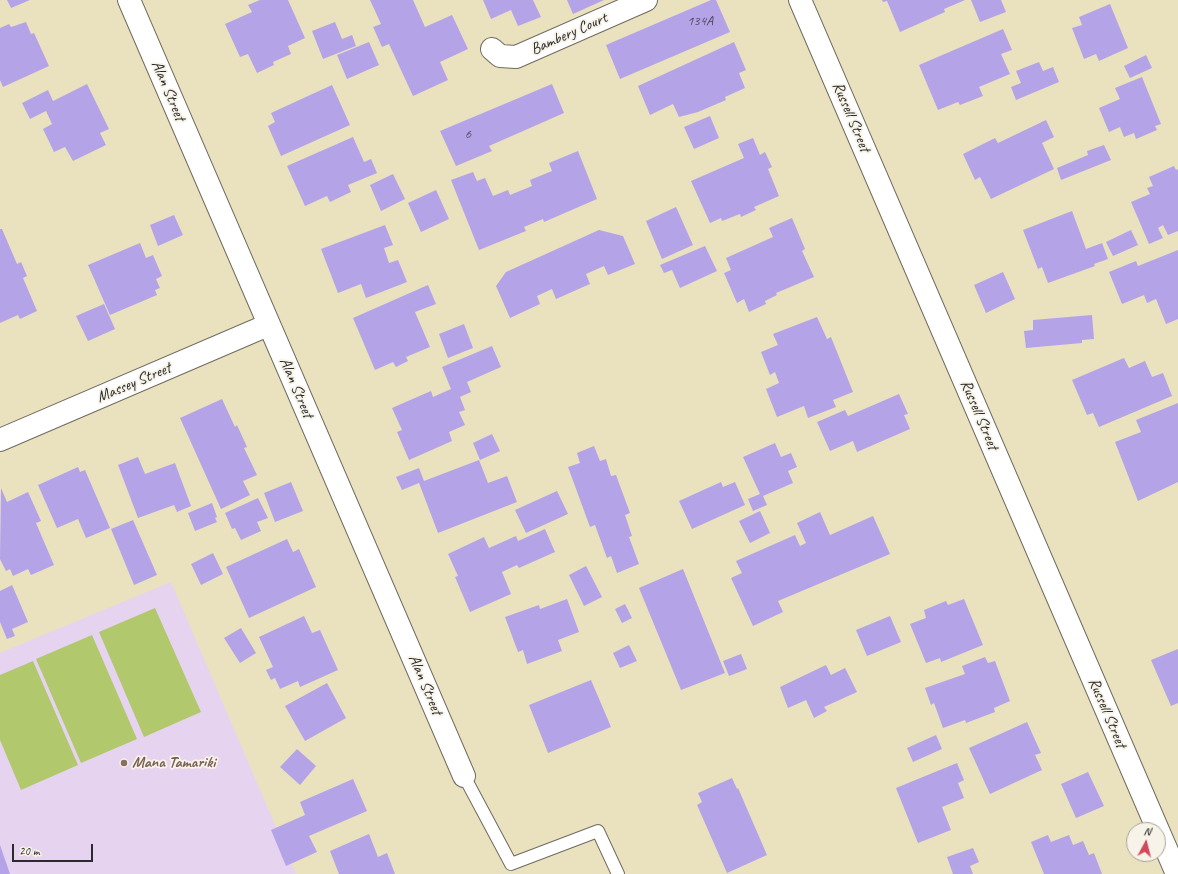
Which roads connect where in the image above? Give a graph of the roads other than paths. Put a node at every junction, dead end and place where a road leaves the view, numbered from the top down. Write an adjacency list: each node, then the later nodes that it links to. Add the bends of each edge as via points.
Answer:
1 (129, 0): 5 (street, Alan Street)
2 (646, 0): 4 (street, Bambery Court, via 516,57 500,56)
3 (800, 0): 8 (street, Russell Street)
4 (492, 49)
5 (268, 325): 6 (street, Massey Street); 7 (street, Alan Street)
6 (0, 440)
7 (464, 776): 10 (lane, via 511,864 598,831)
8 (1155, 822)
9 (1166, 849): 11 (street, Russell Street)
10 (618, 874)
11 (1177, 874)

